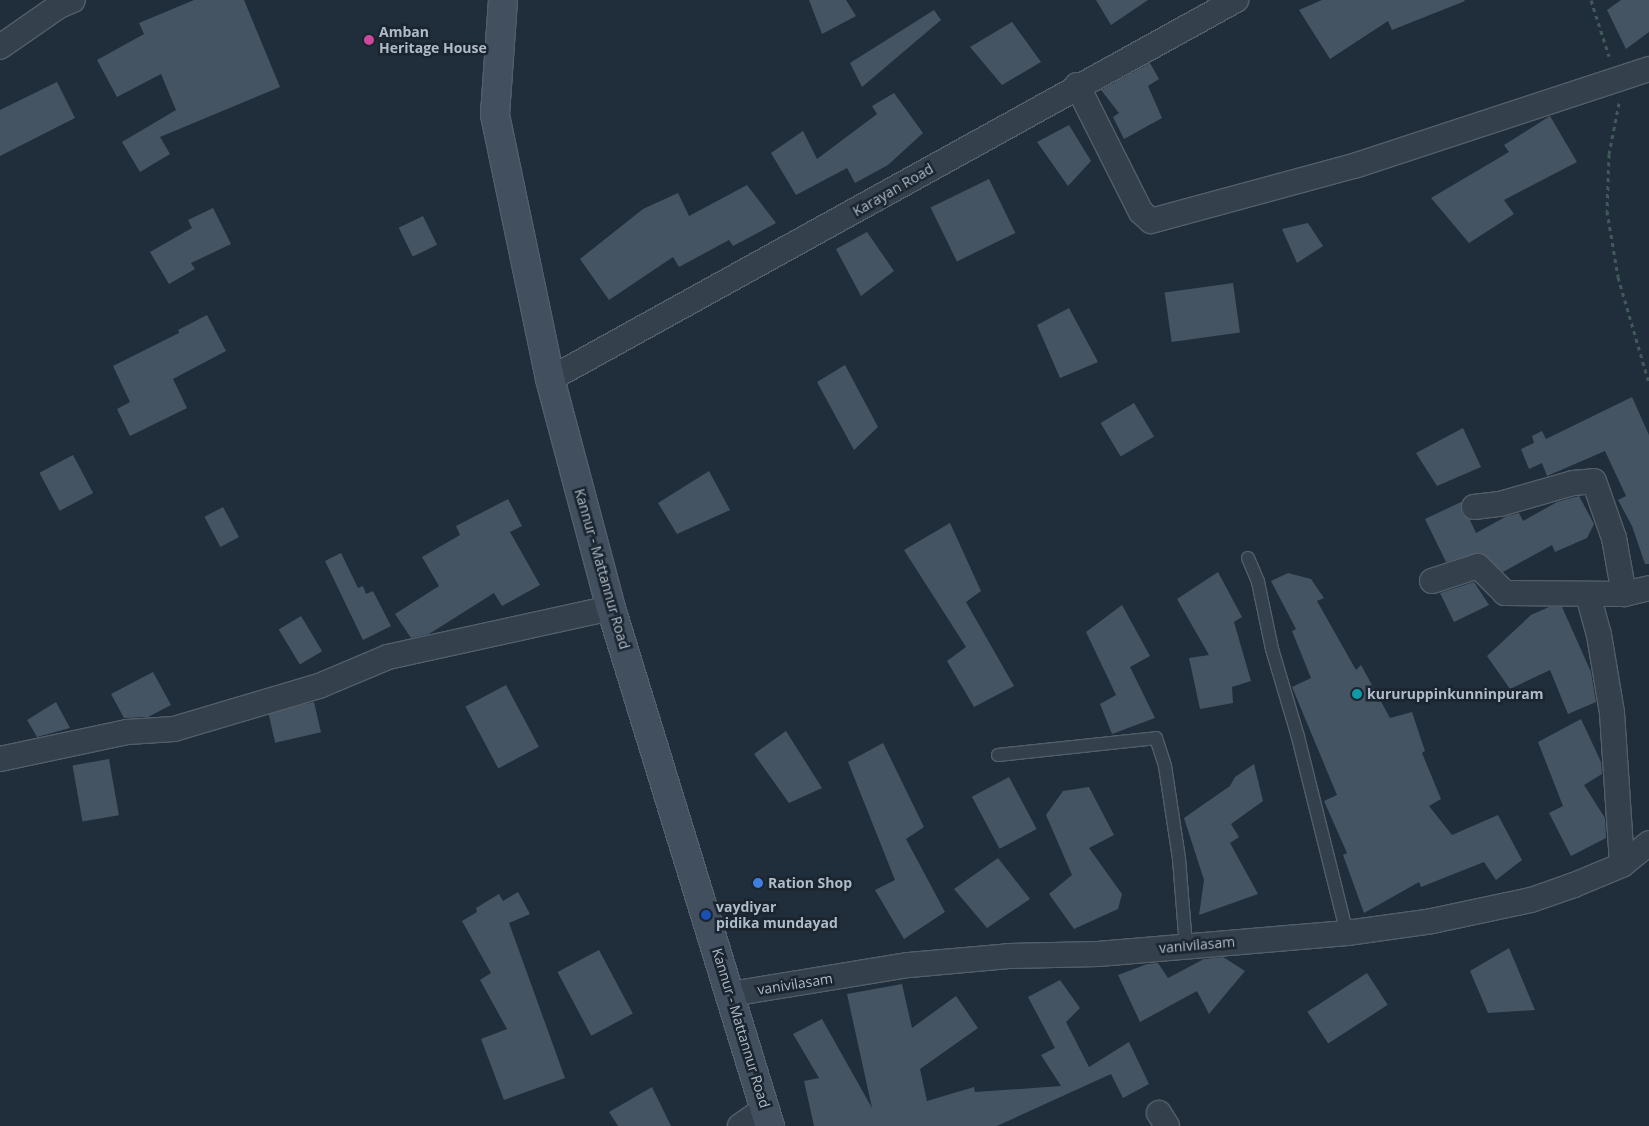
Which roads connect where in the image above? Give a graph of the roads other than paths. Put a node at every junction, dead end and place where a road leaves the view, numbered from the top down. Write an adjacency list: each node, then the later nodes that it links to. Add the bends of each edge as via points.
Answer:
1 (502, 0): 7 (main road, Kannur - Mattannur Road, via 495,115)
2 (1236, 0): 6 (street, Karayan Road)
3 (69, 1): 4 (street)
4 (0, 46)
5 (1649, 68): 6 (street, via 1357,165 1151,221 1141,212)
6 (1078, 85): 7 (street, Karayan Road, via 769,261)
7 (550, 379): 14 (main road, Kannur - Mattannur Road)
8 (1474, 507): 12 (street, via 1500,504 1572,483 1594,481 1614,538)
9 (1248, 558): 19 (lane, via 1258,582 1272,649 1298,737)
10 (1432, 581): 13 (street, via 1478,566 1504,593)
11 (1649, 588): 12 (street)
12 (1624, 594): 13 (street)
13 (1588, 595): 18 (street, via 1599,634 1612,712)
14 (611, 608): 16 (street, via 388,657 319,686 174,729 127,732); 21 (main road, Kannur - Mattannur Road)
15 (998, 755): 20 (lane, via 1156,738 1163,757 1179,859)
16 (0, 759)
17 (1649, 843): 18 (street, vanivilasam)
18 (1622, 865): 19 (street, vanivilasam, via 1532,900 1432,922)
19 (1347, 933): 20 (street, vanivilasam)
20 (1186, 946): 21 (street, vanivilasam, via 909,964)
21 (731, 994): 22 (main road, Kannur - Mattannur Road)
22 (768, 1117): 23 (street)
23 (740, 1126)

